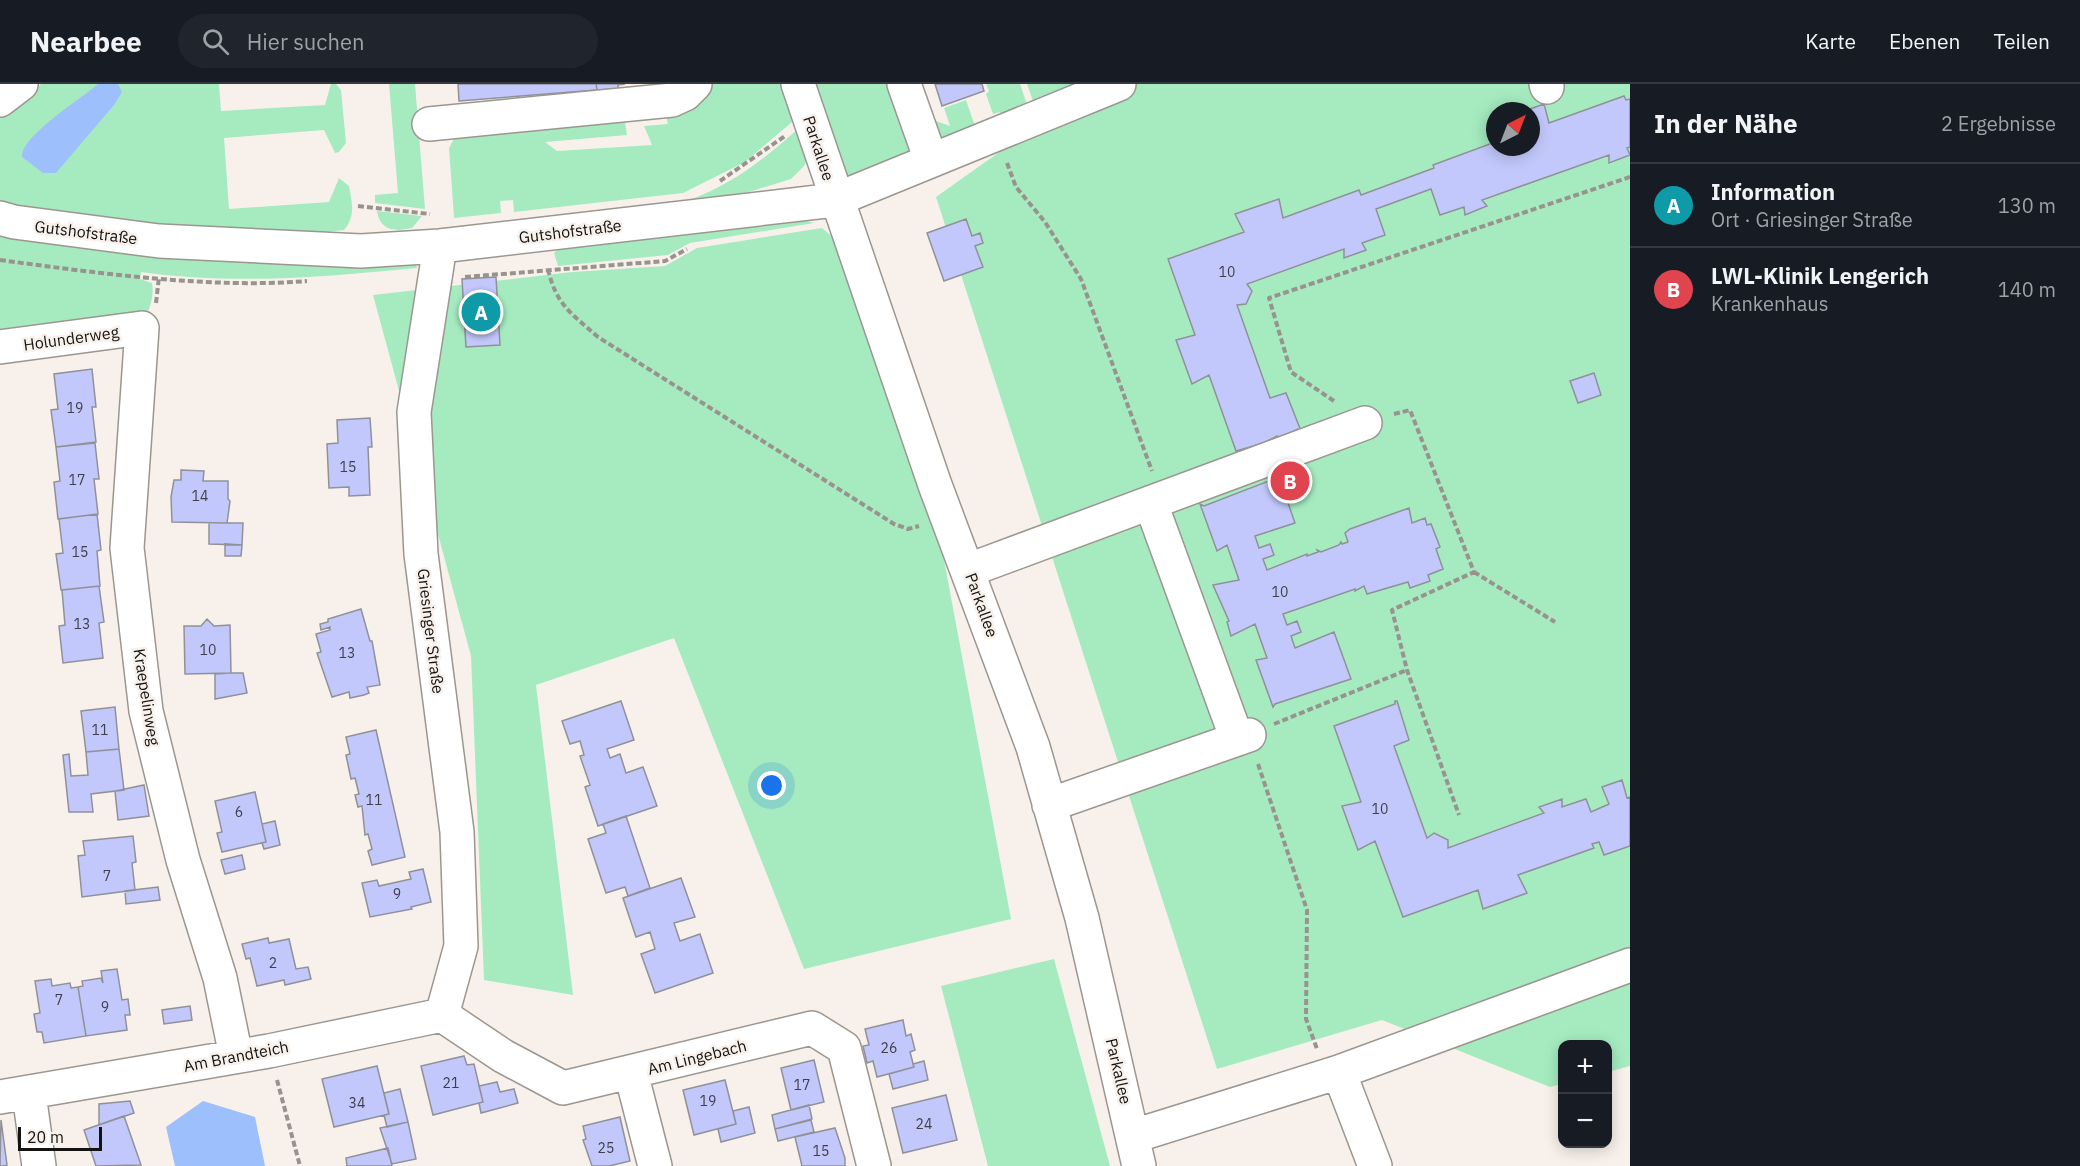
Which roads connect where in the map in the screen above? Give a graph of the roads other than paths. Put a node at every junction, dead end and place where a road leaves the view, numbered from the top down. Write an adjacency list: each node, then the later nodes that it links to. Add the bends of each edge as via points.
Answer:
1 (21, 84): 6 (street)
2 (695, 84): 7 (street, via 672,100)
3 (798, 84): 9 (street, Parkallee)
4 (904, 84): 8 (street)
5 (1119, 84): 8 (street, Gutshofstraße)
6 (0, 100)
7 (429, 124)
8 (931, 160): 9 (street, Gutshofstraße)
9 (835, 200): 11 (street, Gutshofstraße, via 541,235); 16 (street, Parkallee)
10 (0, 218): 11 (street, Gutshofstraße, via 159,241)
11 (438, 258): 19 (street, Griesinger Straße, via 414,412 421,554 457,844 461,946)
12 (142, 328): 13 (street, Holunderweg); 20 (street, Kraepelinweg, via 127,548 146,711 183,860 220,978)
13 (0, 347)
14 (1365, 423): 15 (street)
15 (1157, 502): 16 (street); 17 (street, via 1243,737)
16 (969, 570): 17 (street, Parkallee, via 1033,747)
17 (1049, 805): 24 (street, Parkallee, via 1082,918)
18 (1630, 965): 22 (street, Parkallee)
19 (442, 1015): 20 (street, Am Brandteich); 21 (street, Am Lingebach, via 502,1056 563,1088)
20 (236, 1056): 23 (street, Am Brandteich)
21 (631, 1073): 26 (street); 27 (street, Am Lingebach, via 812,1028 844,1048)
22 (1333, 1074): 24 (street, Parkallee); 28 (street)
23 (15, 1095): 25 (street, Am Brandteich)
24 (1136, 1151)
25 (39, 1166)
26 (655, 1166)
27 (874, 1166)
28 (1375, 1166)

